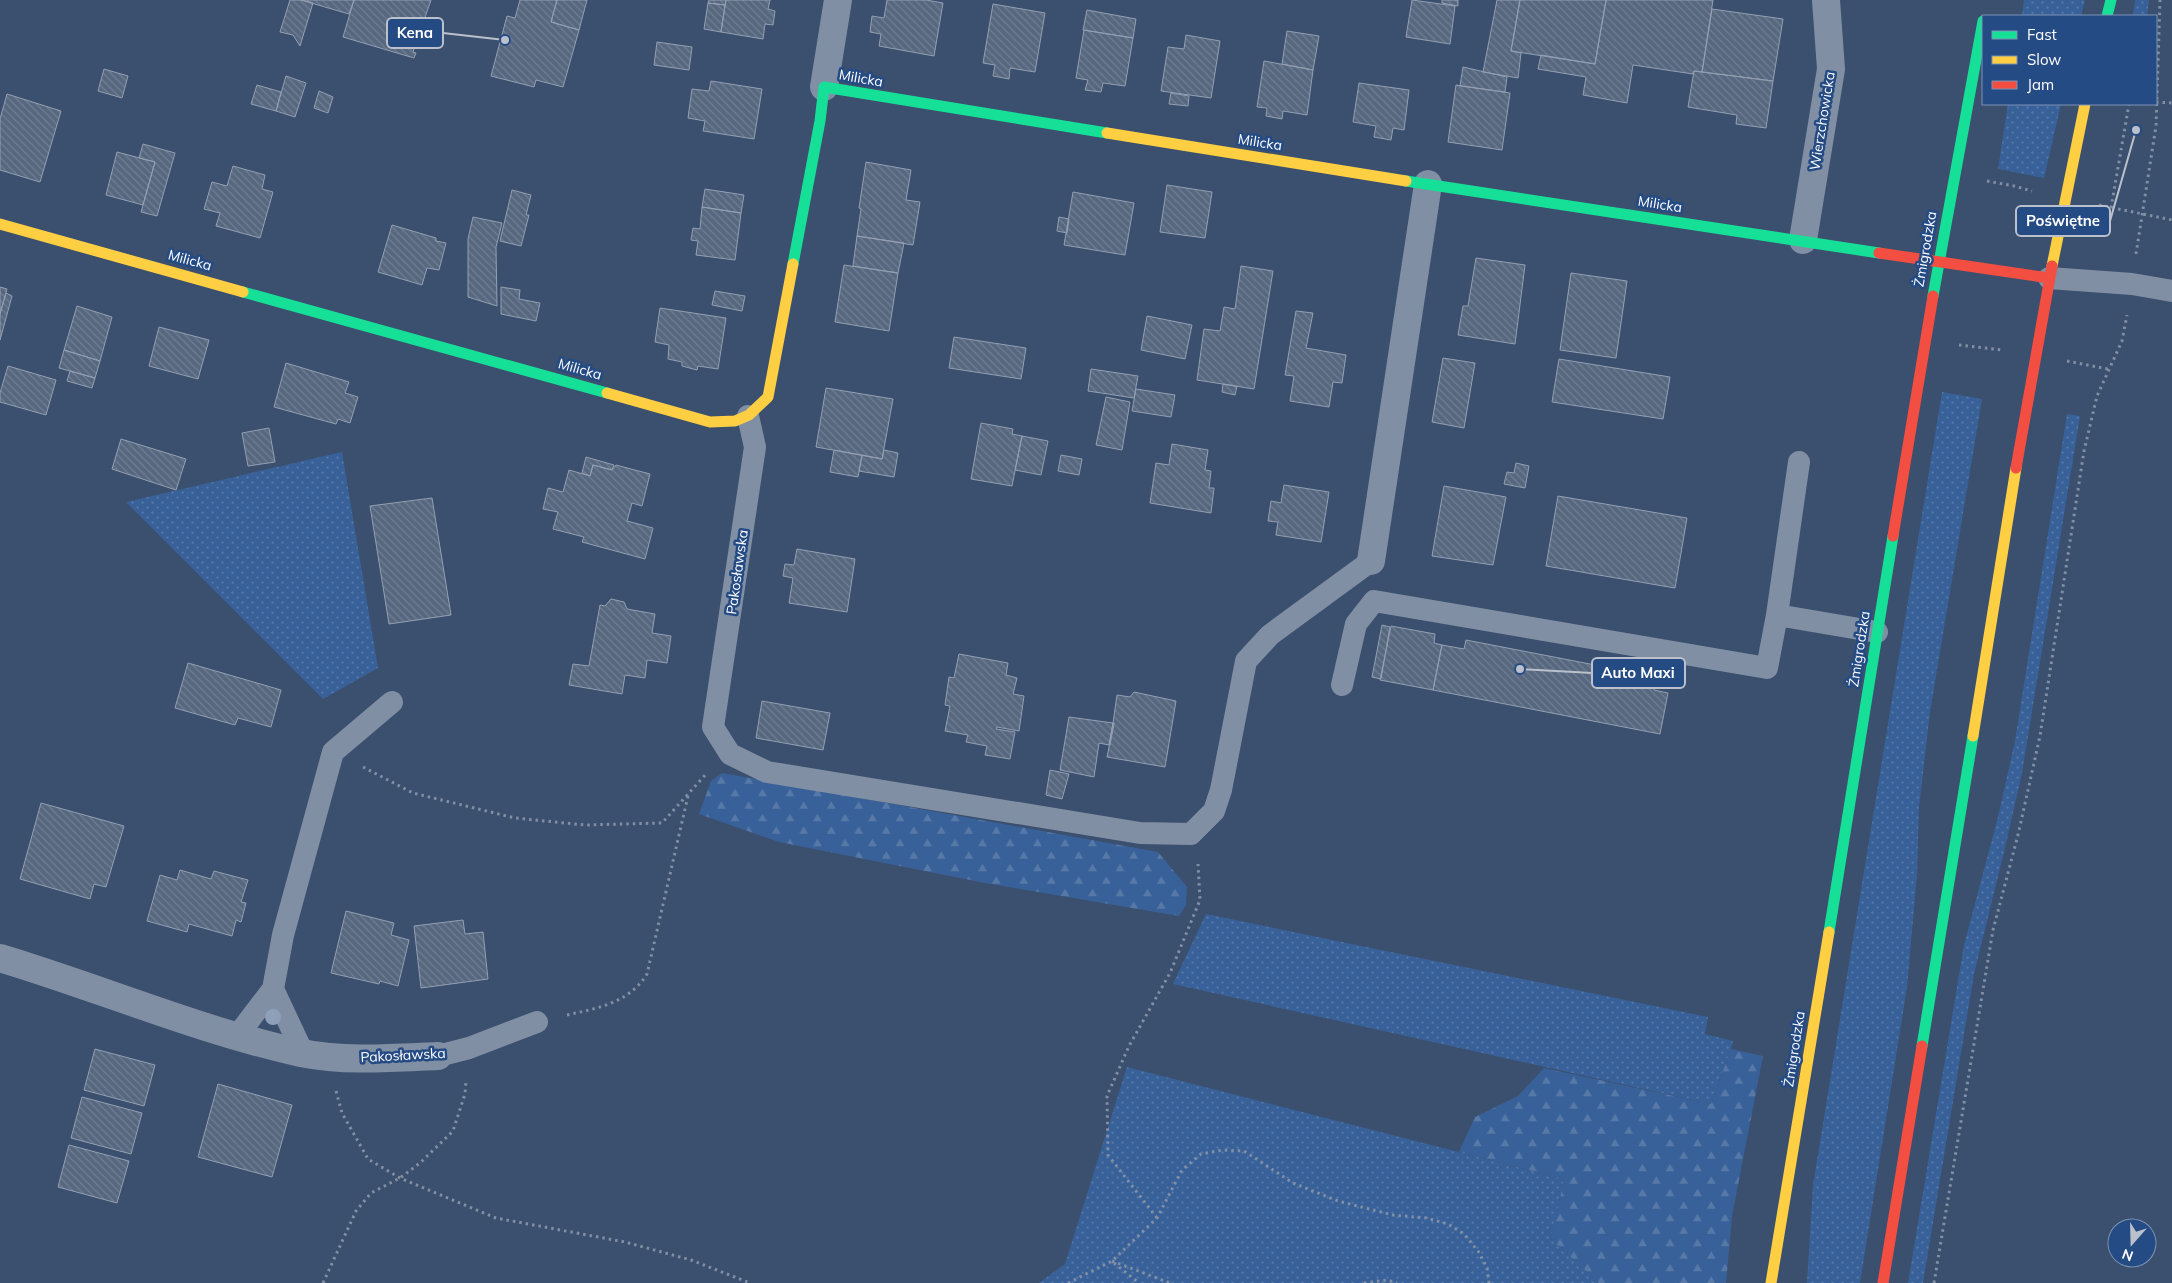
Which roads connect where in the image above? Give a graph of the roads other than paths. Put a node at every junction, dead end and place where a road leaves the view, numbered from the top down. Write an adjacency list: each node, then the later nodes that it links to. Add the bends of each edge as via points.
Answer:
1 (838, 0): 6 (street)
2 (1826, 0): 10 (street, Wierzchowicka, via 1831,69)
3 (2111, 0): 4 (main road)
4 (2107, 15)
5 (1982, 26): 11 (main road, Żmigrodzka)
6 (824, 87): 8 (main road, Milicka); 14 (main road, Milicka, via 768,398)
7 (2085, 105): 12 (main road)
8 (1428, 184): 10 (main road, Milicka); 16 (street)
9 (0, 224): 14 (main road, Milicka, via 710,422 726,423)
10 (1803, 240): 11 (main road, Milicka)
11 (1938, 263): 12 (main road, Milicka); 18 (main road, Żmigrodzka)
12 (2049, 278): 13 (lane, via 2132,284); 28 (main road)
13 (2172, 291)
14 (748, 416): 16 (lane, Pakosławska, via 755,447 719,736 730,754 767,772 1140,834 1191,834 1214,811 1221,790 1246,661 1270,635)
15 (1799, 462): 17 (lane)
16 (1371, 561)
17 (1777, 615): 18 (lane); 19 (lane, via 1767,668 1374,601 1356,624)
18 (1877, 632): 27 (main road, Żmigrodzka)
19 (1342, 685)
20 (392, 702): 22 (lane, via 333,752 283,935)
21 (0, 958): 24 (street, Pakosławska)
22 (273, 989): 24 (lane); 25 (lane)
23 (537, 1022): 26 (lane, Pakosławska, via 469,1048)
24 (237, 1036): 25 (street, Pakosławska)
25 (303, 1053): 26 (street, Pakosławska, via 382,1059)
26 (438, 1056)
27 (1771, 1283)
28 (1883, 1283)

